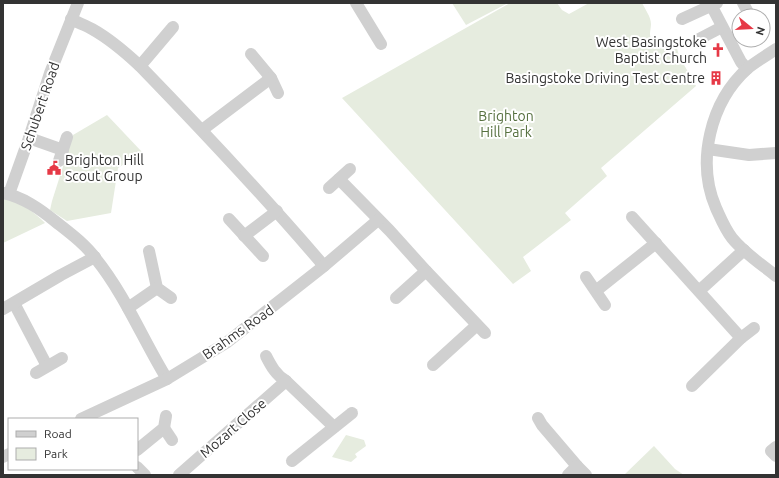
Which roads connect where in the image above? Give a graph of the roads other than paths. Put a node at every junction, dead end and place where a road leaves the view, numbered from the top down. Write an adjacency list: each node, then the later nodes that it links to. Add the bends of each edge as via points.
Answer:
1 (78, 3): 4 (street, Schubert Road)
2 (356, 3): 9 (street)
3 (712, 4): 5 (street); 7 (street)
4 (71, 19): 12 (street, via 106,38); 18 (street, Schubert Road)
5 (682, 19)
6 (173, 27): 12 (street)
7 (722, 27): 8 (street, via 699,39); 13 (street)
8 (700, 43)
9 (381, 44)
10 (776, 49): 13 (street)
11 (251, 54): 14 (street)
12 (140, 66): 16 (street)
13 (747, 69): 19 (street, via 726,94 717,111)
14 (271, 78): 15 (street); 16 (street)
15 (278, 92)
16 (202, 130): 27 (street)
17 (67, 137): 20 (street)
18 (29, 138): 20 (street); 26 (street, Schubert Road)
19 (708, 149): 21 (street, via 749,155); 33 (street, via 706,168 713,201 724,227)
20 (63, 150): 22 (street)
21 (776, 152)
22 (59, 161)
23 (350, 169): 24 (street)
24 (339, 179): 25 (street); 30 (street)
25 (330, 188)
26 (6, 193): 36 (street, via 42,210)
27 (277, 211): 31 (street); 37 (street)
28 (632, 217): 32 (street)
29 (229, 219): 31 (street)
30 (378, 220): 37 (street, Brahms Road); 38 (street)
31 (244, 236): 35 (street)
32 (656, 243): 42 (street); 43 (street)
33 (744, 250): 40 (street); 43 (street)
34 (149, 251): 41 (street)
35 (263, 256)
36 (95, 257): 46 (street); 48 (street)
37 (324, 266): 57 (street, Brahms Road, via 226,343)
38 (426, 271): 45 (street); 54 (street, via 481,329)
39 (586, 276): 42 (street)
40 (776, 276)
41 (157, 288): 44 (street); 48 (street)
42 (597, 290): 47 (street)
43 (699, 291): 51 (street)
44 (171, 298)
45 (396, 298)
46 (14, 303): 49 (street); 55 (street)
47 (606, 305)
48 (128, 308): 57 (street)
49 (3, 309)
50 (754, 328): 51 (street)
51 (741, 338): 59 (street)
52 (266, 356): 58 (street, via 280,378)
53 (62, 358): 55 (street)
54 (432, 365)
55 (47, 366): 56 (street)
56 (36, 373)
57 (167, 379): 61 (street, Brahms Road)
58 (286, 381): 63 (street); 70 (street, Mozart Close)
59 (691, 386)
60 (352, 413): 63 (street)
61 (95, 416)
62 (538, 418): 69 (street)
63 (334, 427): 68 (street)
64 (172, 440): 66 (street, via 165,422)
65 (776, 446): 67 (street, via 771,451)
66 (138, 449)
67 (776, 456)
68 (292, 461)
69 (577, 466): 71 (street); 72 (street)
70 (180, 475)
71 (568, 475)
72 (586, 475)

